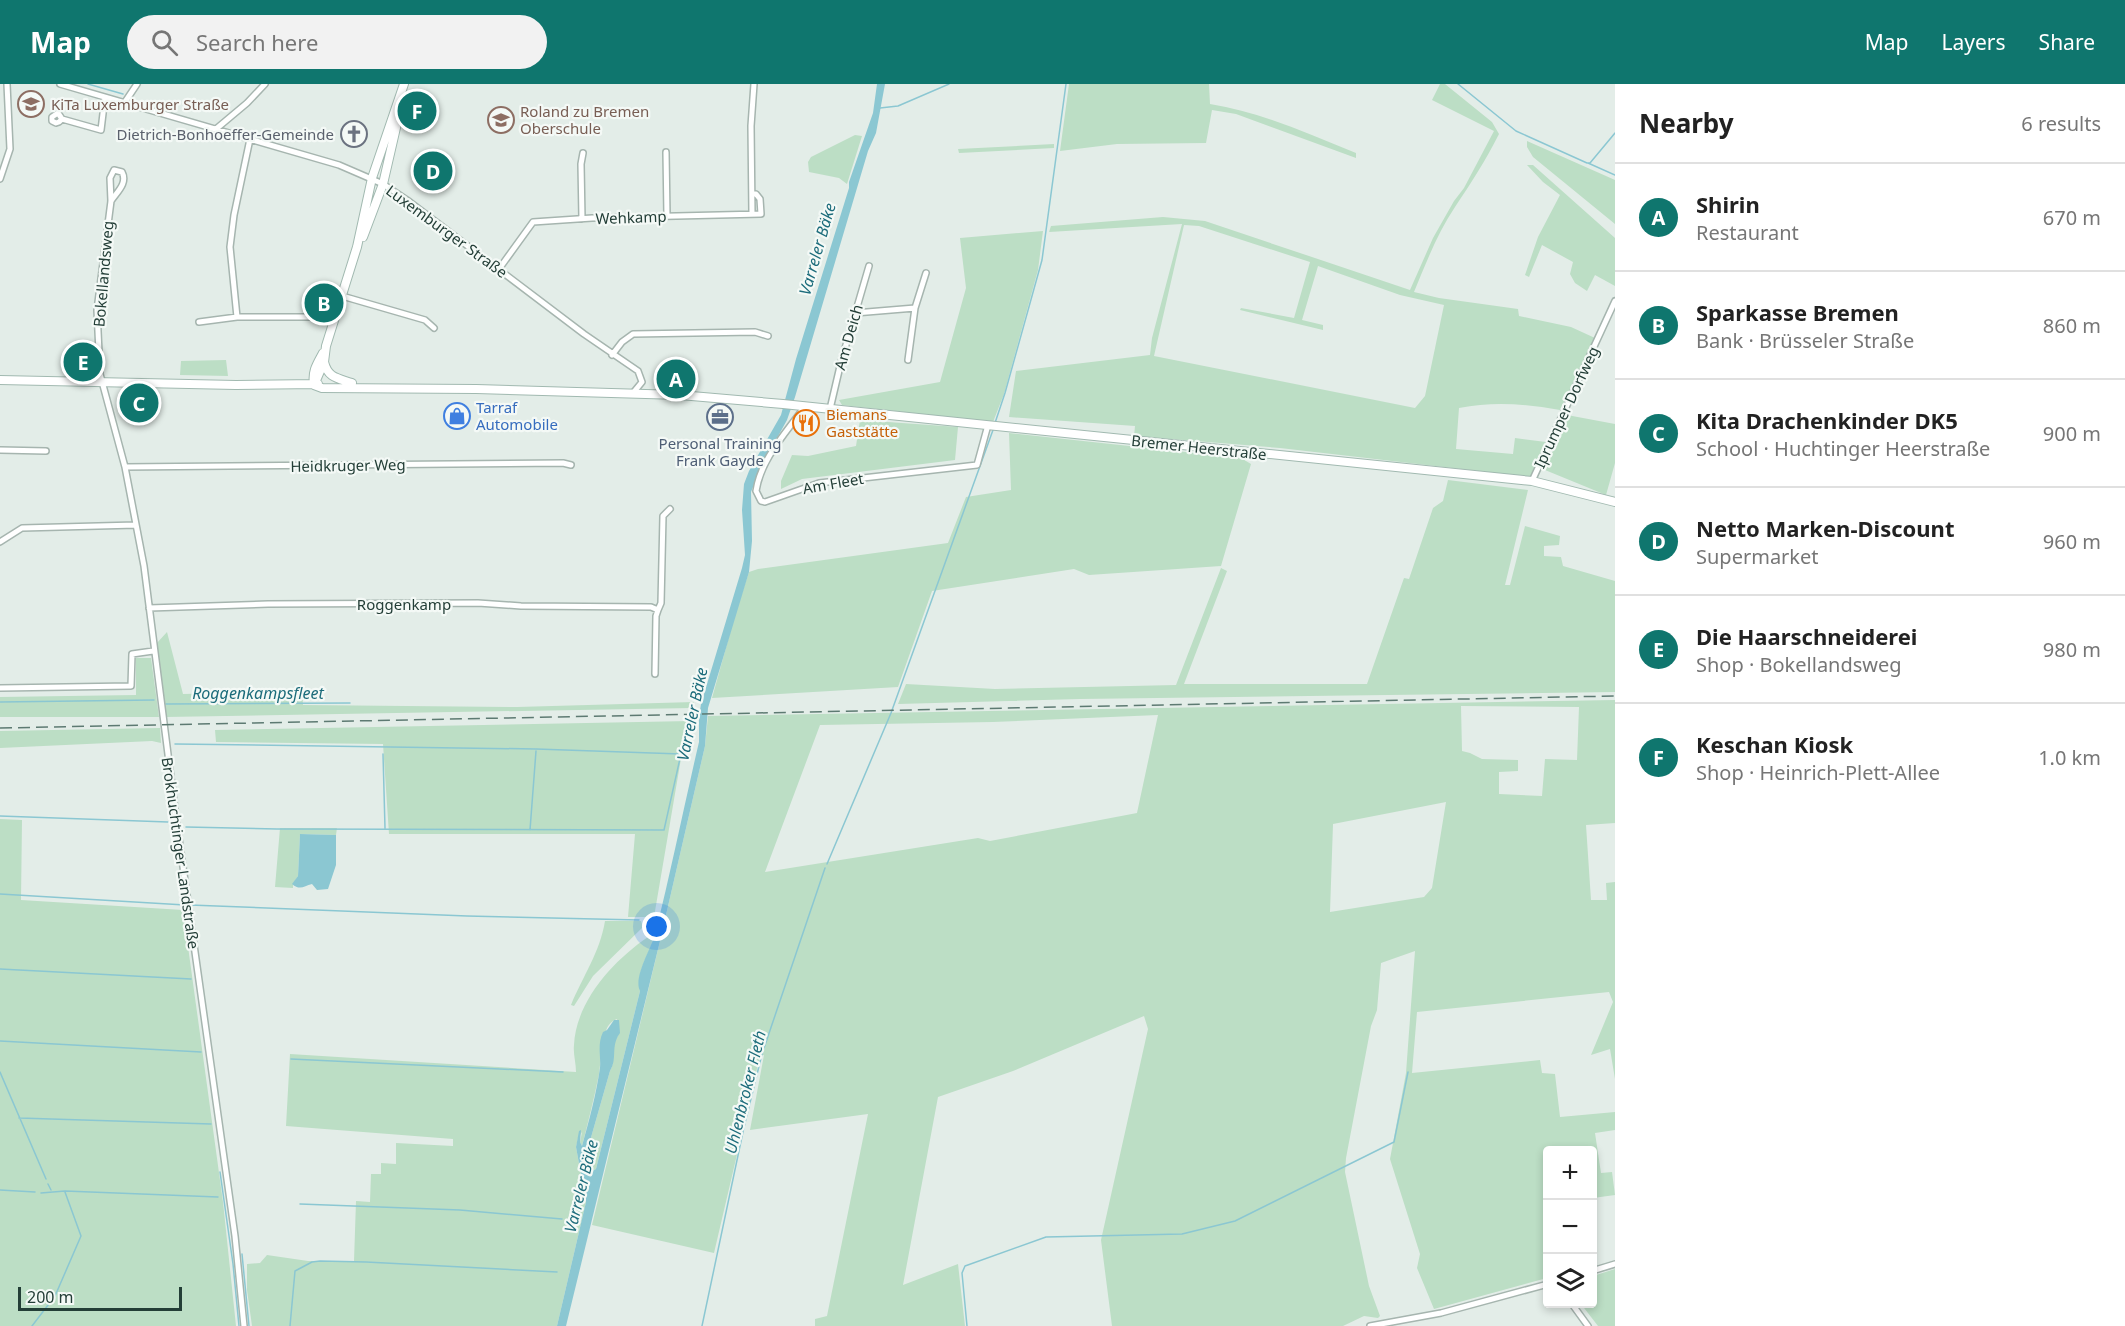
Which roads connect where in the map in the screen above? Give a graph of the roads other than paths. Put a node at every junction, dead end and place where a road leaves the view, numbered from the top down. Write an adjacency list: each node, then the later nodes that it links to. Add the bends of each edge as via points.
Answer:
1 (7, 84): 16 (street, via 10,149)
2 (60, 84): 7 (street, Luxemburger Straße)
3 (137, 84): 9 (street)
4 (265, 84): 11 (street)
5 (404, 84): 8 (main road)
6 (754, 84): 18 (street)
7 (105, 97): 9 (street, Luxemburger Straße); 10 (street, via 101,130)
8 (400, 100): 15 (main road); 17 (main road)
9 (125, 102): 11 (street, Luxemburger Straße)
10 (62, 119)
11 (216, 129): 12 (street, Luxemburger Straße)
12 (250, 139): 15 (street, Luxemburger Straße); 31 (street, via 231,238)
13 (666, 152): 21 (street)
14 (583, 153): 22 (street)
15 (372, 178): 17 (street, Luxemburger Straße); 23 (main road)
16 (0, 179)
17 (383, 184): 23 (main road); 25 (street, Luxemburger Straße)
18 (752, 194): 20 (street); 20 (street, via 760,199 761,214)
19 (111, 201): 19 (street, Bokellandsweg, via 124,183 122,172 114,170); 42 (street, Bokellandsweg, via 97,325)
20 (752, 214): 21 (street, Wehkamp)
21 (667, 216): 22 (street, Wehkamp)
22 (582, 219): 25 (street, Wehkamp, via 533,222)
23 (357, 247): 27 (main road)
24 (869, 266): 30 (street, Am Deich)
25 (498, 269): 37 (street, Luxemburger Straße)
26 (926, 273): 29 (street)
27 (342, 296): 32 (main road); 34 (street, via 425,320)
28 (1615, 301): 55 (street, Iprumper Dorfweg)
29 (915, 308): 30 (street); 38 (street)
30 (855, 313): 49 (street, Am Deich)
31 (237, 317): 32 (street); 33 (street)
32 (336, 317): 36 (main road)
33 (199, 321)
34 (434, 328)
35 (768, 336): 37 (street, via 755,332 633,334)
36 (326, 346): 39 (main road); 40 (main road)
37 (612, 355): 47 (street, Luxemburger Straße, via 638,371 642,378)
38 (908, 360)
39 (324, 362): 43 (main road, via 328,374); 45 (main road)
40 (315, 368): 44 (main road); 45 (main road)
41 (0, 380): 42 (main road)
42 (104, 382): 44 (main road); 54 (street, Brokhuchtinger Landstraße)
43 (352, 383): 45 (main road); 46 (main road)
44 (294, 385): 45 (main road)
45 (314, 385): 46 (main road)
46 (394, 388): 47 (main road, Bremer Heerstraße)
47 (633, 393): 48 (main road, Bremer Heerstraße)
48 (805, 406): 49 (main road, Bremer Heerstraße); 50 (street, Am Fleet, via 784,431 763,471 756,491 761,501 819,483 977,465)
49 (830, 409): 50 (main road, Bremer Heerstraße)
50 (992, 425): 55 (main road, Bremer Heerstraße)
51 (0, 450): 52 (street)
52 (46, 451)
53 (571, 465): 54 (street, Heidkruger Weg)
54 (125, 467): 58 (street, Brokhuchtinger Landstraße)
55 (1532, 481): 56 (main road, Bremer Heerstraße)
56 (1615, 502)
57 (670, 509): 61 (street, via 663,516)
58 (136, 525): 59 (street, via 22,528); 60 (street, Brokhuchtinger Landstraße)
59 (0, 542)
60 (149, 608): 61 (street, Roggenkamp, via 478,603); 62 (street, Brokhuchtinger Landstraße)
61 (658, 610): 63 (street)
62 (153, 651): 64 (street, via 132,654 131,686); 69 (street, Brokhuchtinger Landstraße, via 235,1236)
63 (655, 674)
64 (0, 688)
65 (1615, 1264): 66 (street)
66 (1597, 1270)
67 (1543, 1285): 70 (street, via 1441,1313)
68 (1575, 1308): 71 (street)
69 (244, 1326)
70 (1370, 1326)
71 (1587, 1326)

